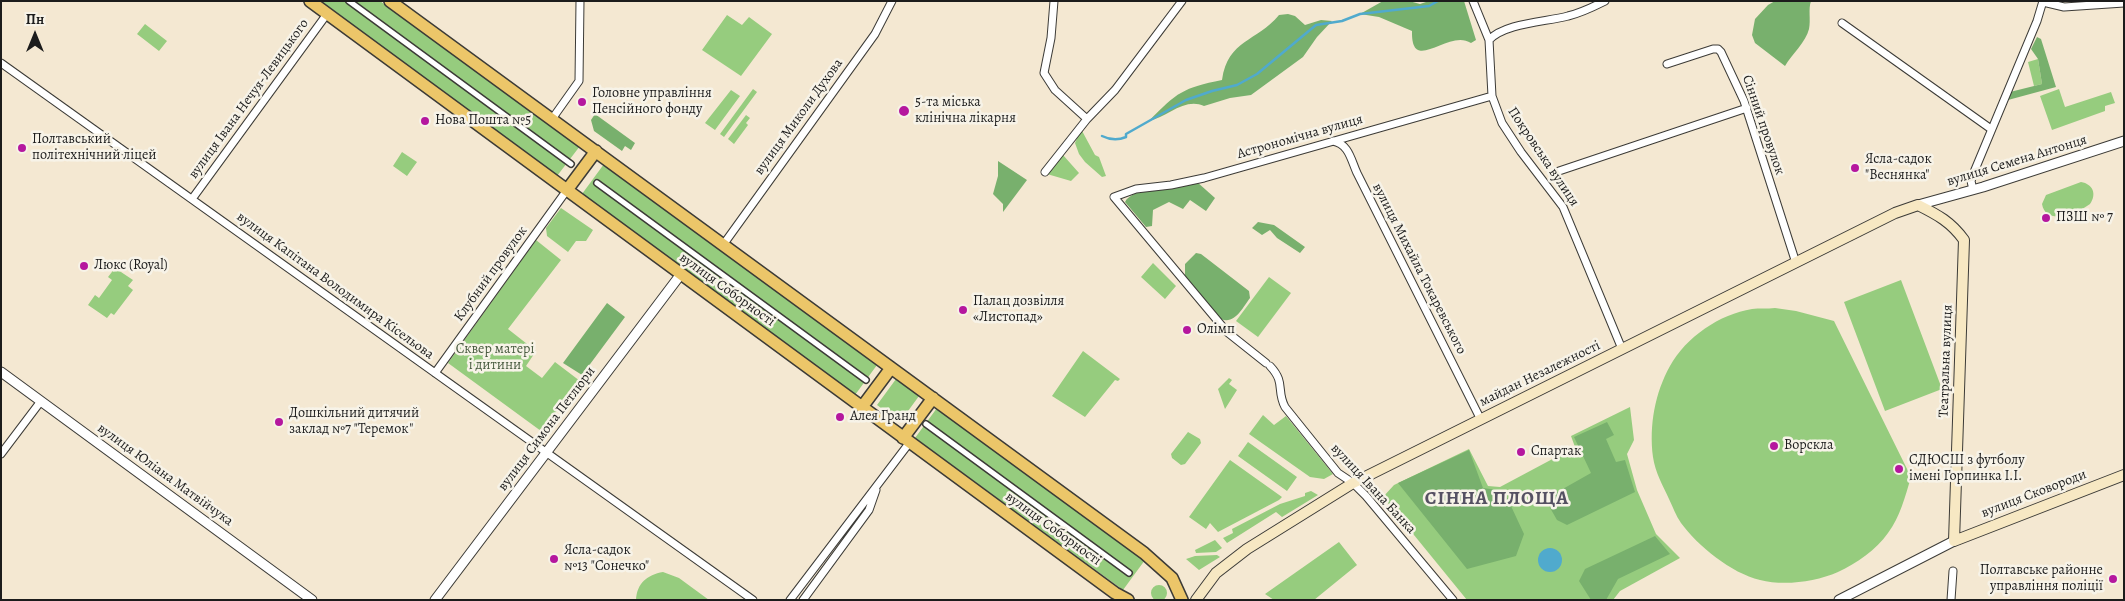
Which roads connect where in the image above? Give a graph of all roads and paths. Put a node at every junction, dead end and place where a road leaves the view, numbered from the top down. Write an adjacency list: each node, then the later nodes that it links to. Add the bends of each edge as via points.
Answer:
1 (310, 1): 12 (main road, вулиця Соборності)
2 (349, 1): 27 (street)
3 (390, 1): 20 (main road)
4 (580, 1): 20 (street, via 579,81)
5 (892, 1): 36 (street, вулиця Миколи Духова, via 875,34)
6 (1054, 1): 19 (street, via 1044,73 1055,90)
7 (1182, 1): 19 (street, via 1115,90)
8 (1473, 1): 14 (street, Покровська вулиця)
9 (1604, 1): 14 (street, via 1569,16 1520,26)
10 (2043, 2): 11 (street, via 2064,7); 21 (street)
11 (2124, 3)
12 (327, 14): 31 (main road, вулиця Соборності); 34 (street, вулиця Івана Нечуя-Левицького)
13 (1842, 23): 21 (street)
14 (1489, 40): 17 (street, Покровська вулиця)
15 (1, 63): 34 (street, вулиця Капітана Володимира Кісельова)
16 (1666, 64): 18 (street, Сінний провулок, via 1718,49)
17 (1492, 96): 22 (street, Астрономічна вулиця); 39 (street, Покровська вулиця, via 1502,123 1563,207)
18 (1747, 108): 28 (street); 37 (street, Сінний провулок)
19 (1087, 118): 29 (street)
20 (552, 119): 26 (main road)
21 (1991, 129): 32 (street, via 1971,181)
22 (1364, 132): 23 (street, Астрономічна вулиця); 25 (street)
23 (1329, 141): 25 (street, via 1338,142); 33 (street, Астрономічна вулиця, via 1188,182 1136,189)
24 (2124, 141): 32 (street, вулиця Семена Антонця)
25 (1348, 150): 47 (street, вулиця Михайла Токаревського)
26 (596, 151): 31 (main road); 36 (main road)
27 (571, 164)
28 (1559, 171)
29 (1045, 172)
30 (597, 182): 43 (street)
31 (567, 190): 38 (main road, вулиця Соборності); 42 (street, Клубний провулок)
32 (1973, 190): 35 (street, вулиця Семена Антонця)
33 (1114, 197): 54 (street, вулиця Івана Банка, via 1227,332 1268,365 1281,380 1285,406 1338,473)
34 (192, 199): 42 (street, вулиця Капітана Володимира Кісельова)
35 (1918, 205): 37 (main road, майдан Незалежності, via 1895,213); 55 (main road, Театральна вулиця, via 1954,226 1964,240)
36 (724, 245): 40 (main road)
37 (1796, 263): 39 (main road, майдан Незалежності)
38 (681, 274): 46 (main road, вулиця Соборності); 50 (street, вулиця Симона Петлюри)
39 (1622, 349): 47 (main road, майдан Незалежності)
40 (891, 368): 44 (main road); 46 (main road)
41 (1, 372): 45 (street, вулиця Юліана Матвійчука)
42 (435, 373): 50 (street, вулиця Капітана Володимира Кісельова)
43 (866, 380)
44 (933, 398): 49 (main road); 64 (main road, via 1144,553 1172,578)
45 (41, 401): 51 (street); 58 (street, вулиця Юліана Матвійчука)
46 (862, 407): 49 (main road, вулиця Соборності)
47 (1480, 418): 54 (main road, майдан Незалежності)
48 (926, 424): 57 (street)
49 (906, 440): 53 (street); 63 (main road, вулиця Соборності)
50 (546, 452): 59 (street, вулиця Симона Петлюри); 60 (street, вулиця Капітана Володимира Кісельова)
51 (1, 454)
52 (2124, 475): 55 (main road, вулиця Сковороди)
53 (879, 483): 61 (street); 62 (street, via 869,510)
54 (1353, 483): 65 (main road, майдан Незалежності, via 1247,549 1216,573); 66 (street, вулиця Івана Банка)
55 (1954, 541): 67 (street)
56 (1953, 571): 68 (street)
57 (1129, 573)
58 (312, 600)
59 (435, 600)
60 (753, 600)
61 (790, 600)
62 (803, 600)
63 (1128, 600)
64 (1182, 600)
65 (1196, 600)
66 (1452, 600)
67 (1839, 600)
68 (1951, 600)

